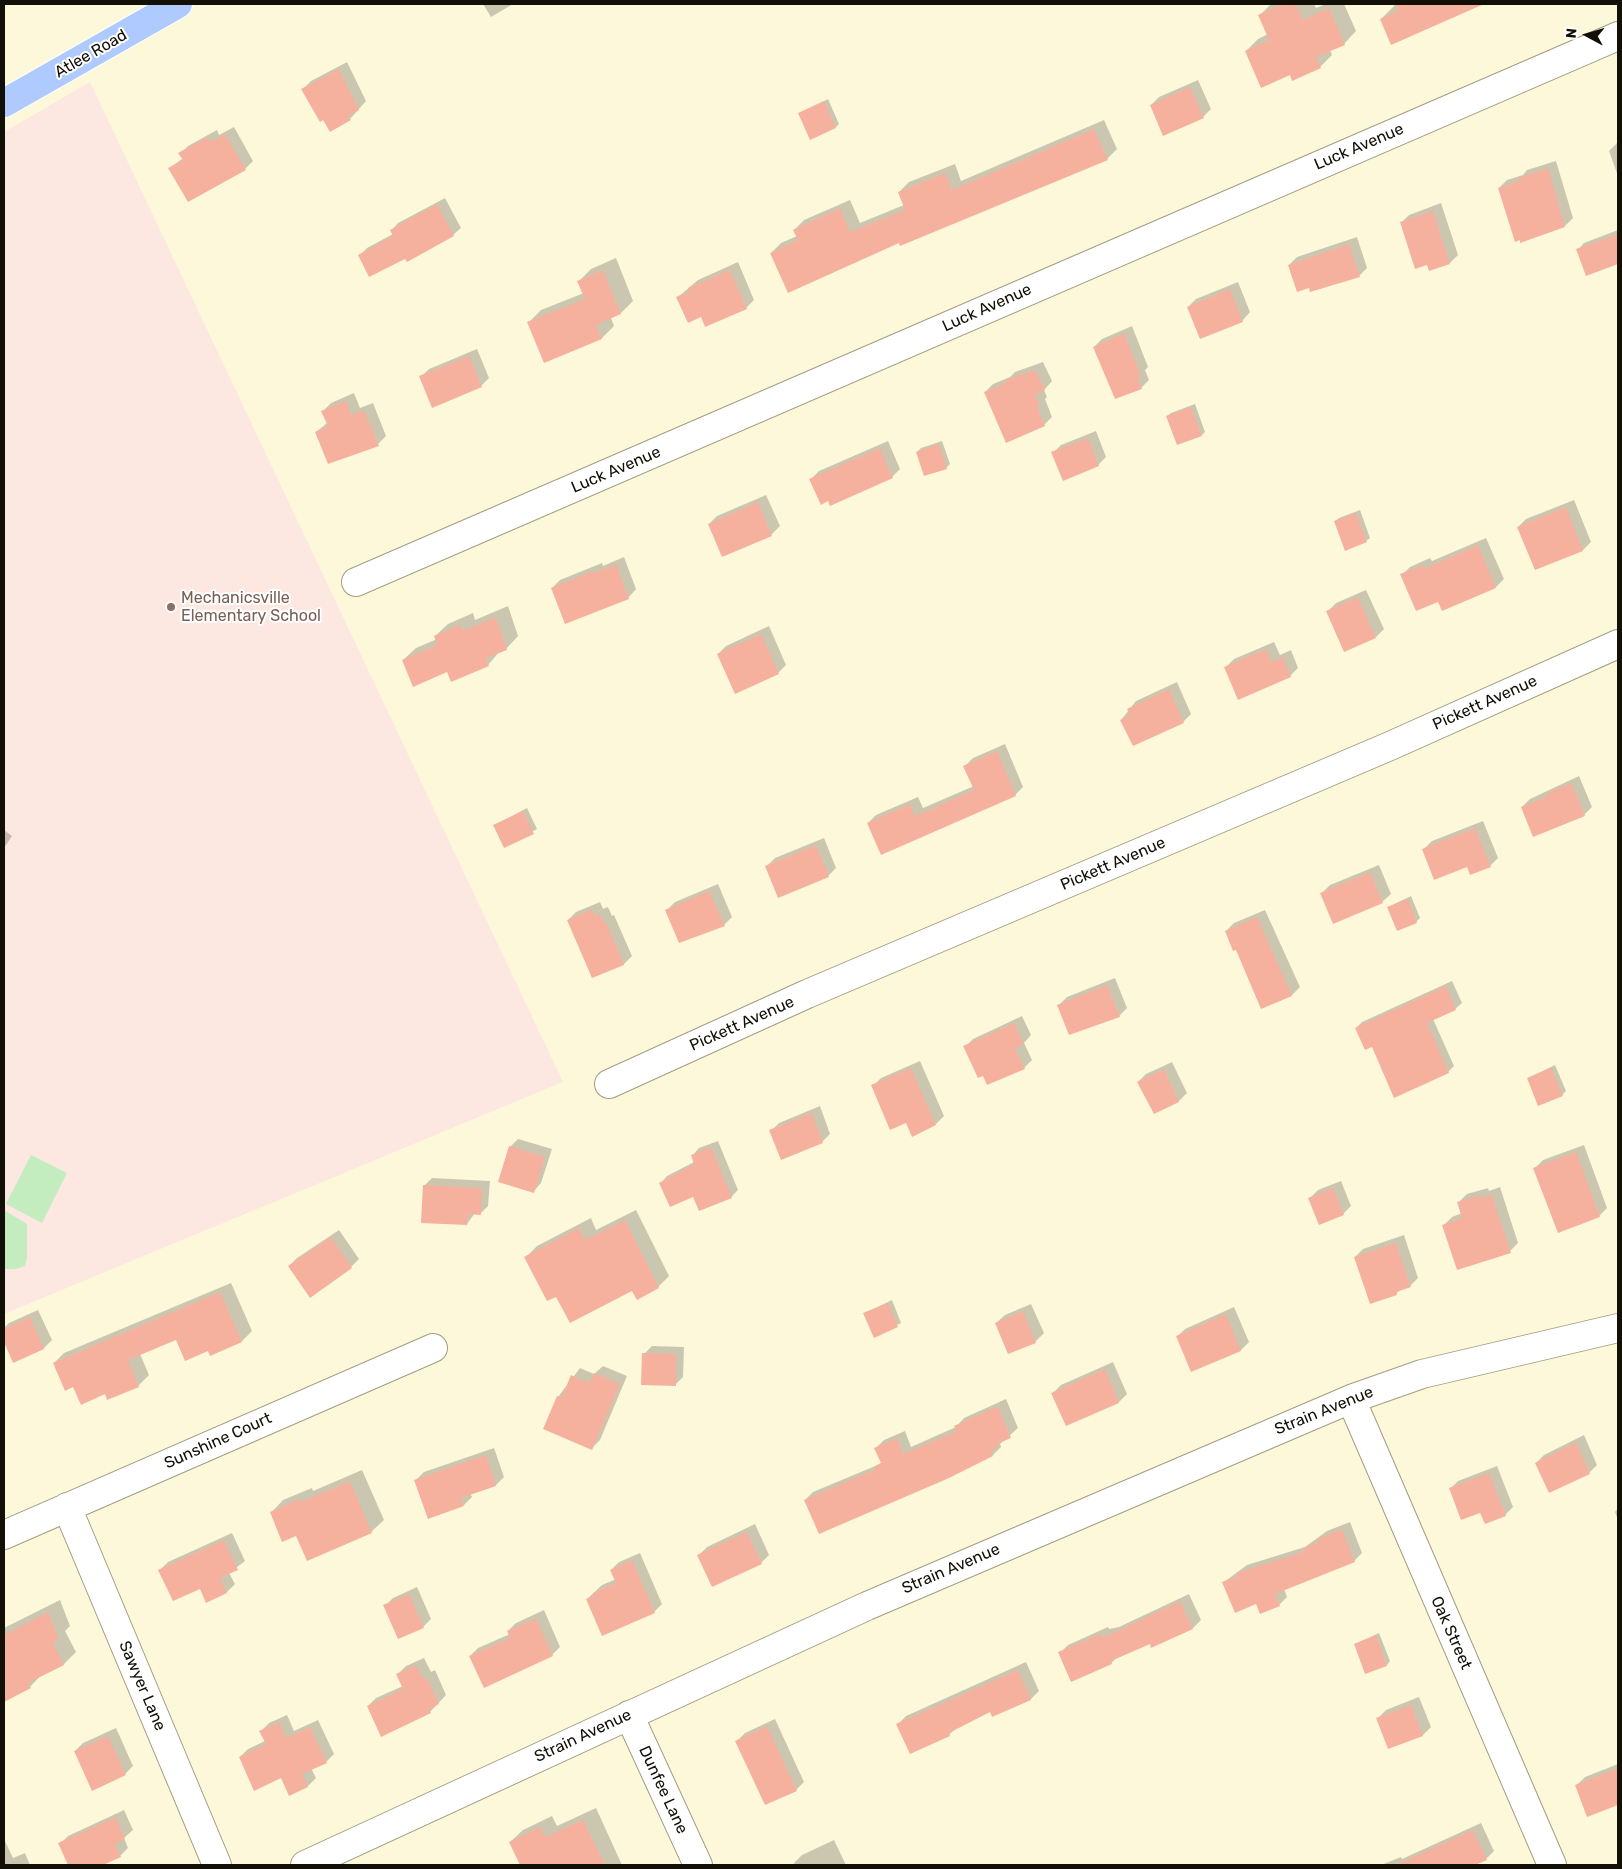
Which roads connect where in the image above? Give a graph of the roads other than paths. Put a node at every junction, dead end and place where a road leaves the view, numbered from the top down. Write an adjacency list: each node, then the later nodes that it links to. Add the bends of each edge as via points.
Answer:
1 (178, 4): 3 (main road, Atlee Road)
2 (1618, 36): 4 (street, Luck Avenue)
3 (4, 103)
4 (356, 582)
5 (1618, 644): 6 (street, Pickett Avenue, via 1390,746 808,994)
6 (609, 1084)
7 (1618, 1328): 9 (street, Strain Avenue, via 1422,1374)
8 (433, 1348): 10 (street, Sunshine Court)
9 (1351, 1399): 12 (street, Strain Avenue, via 867,1606); 16 (street, Oak Street)
10 (67, 1507): 11 (street, Sunshine Court); 13 (street, Sawyer Lane)
11 (4, 1535)
12 (629, 1715): 14 (street, Strain Avenue); 15 (street, Dunfee Lane)
13 (217, 1865)
14 (305, 1865)
15 (698, 1865)
16 (1552, 1865)

